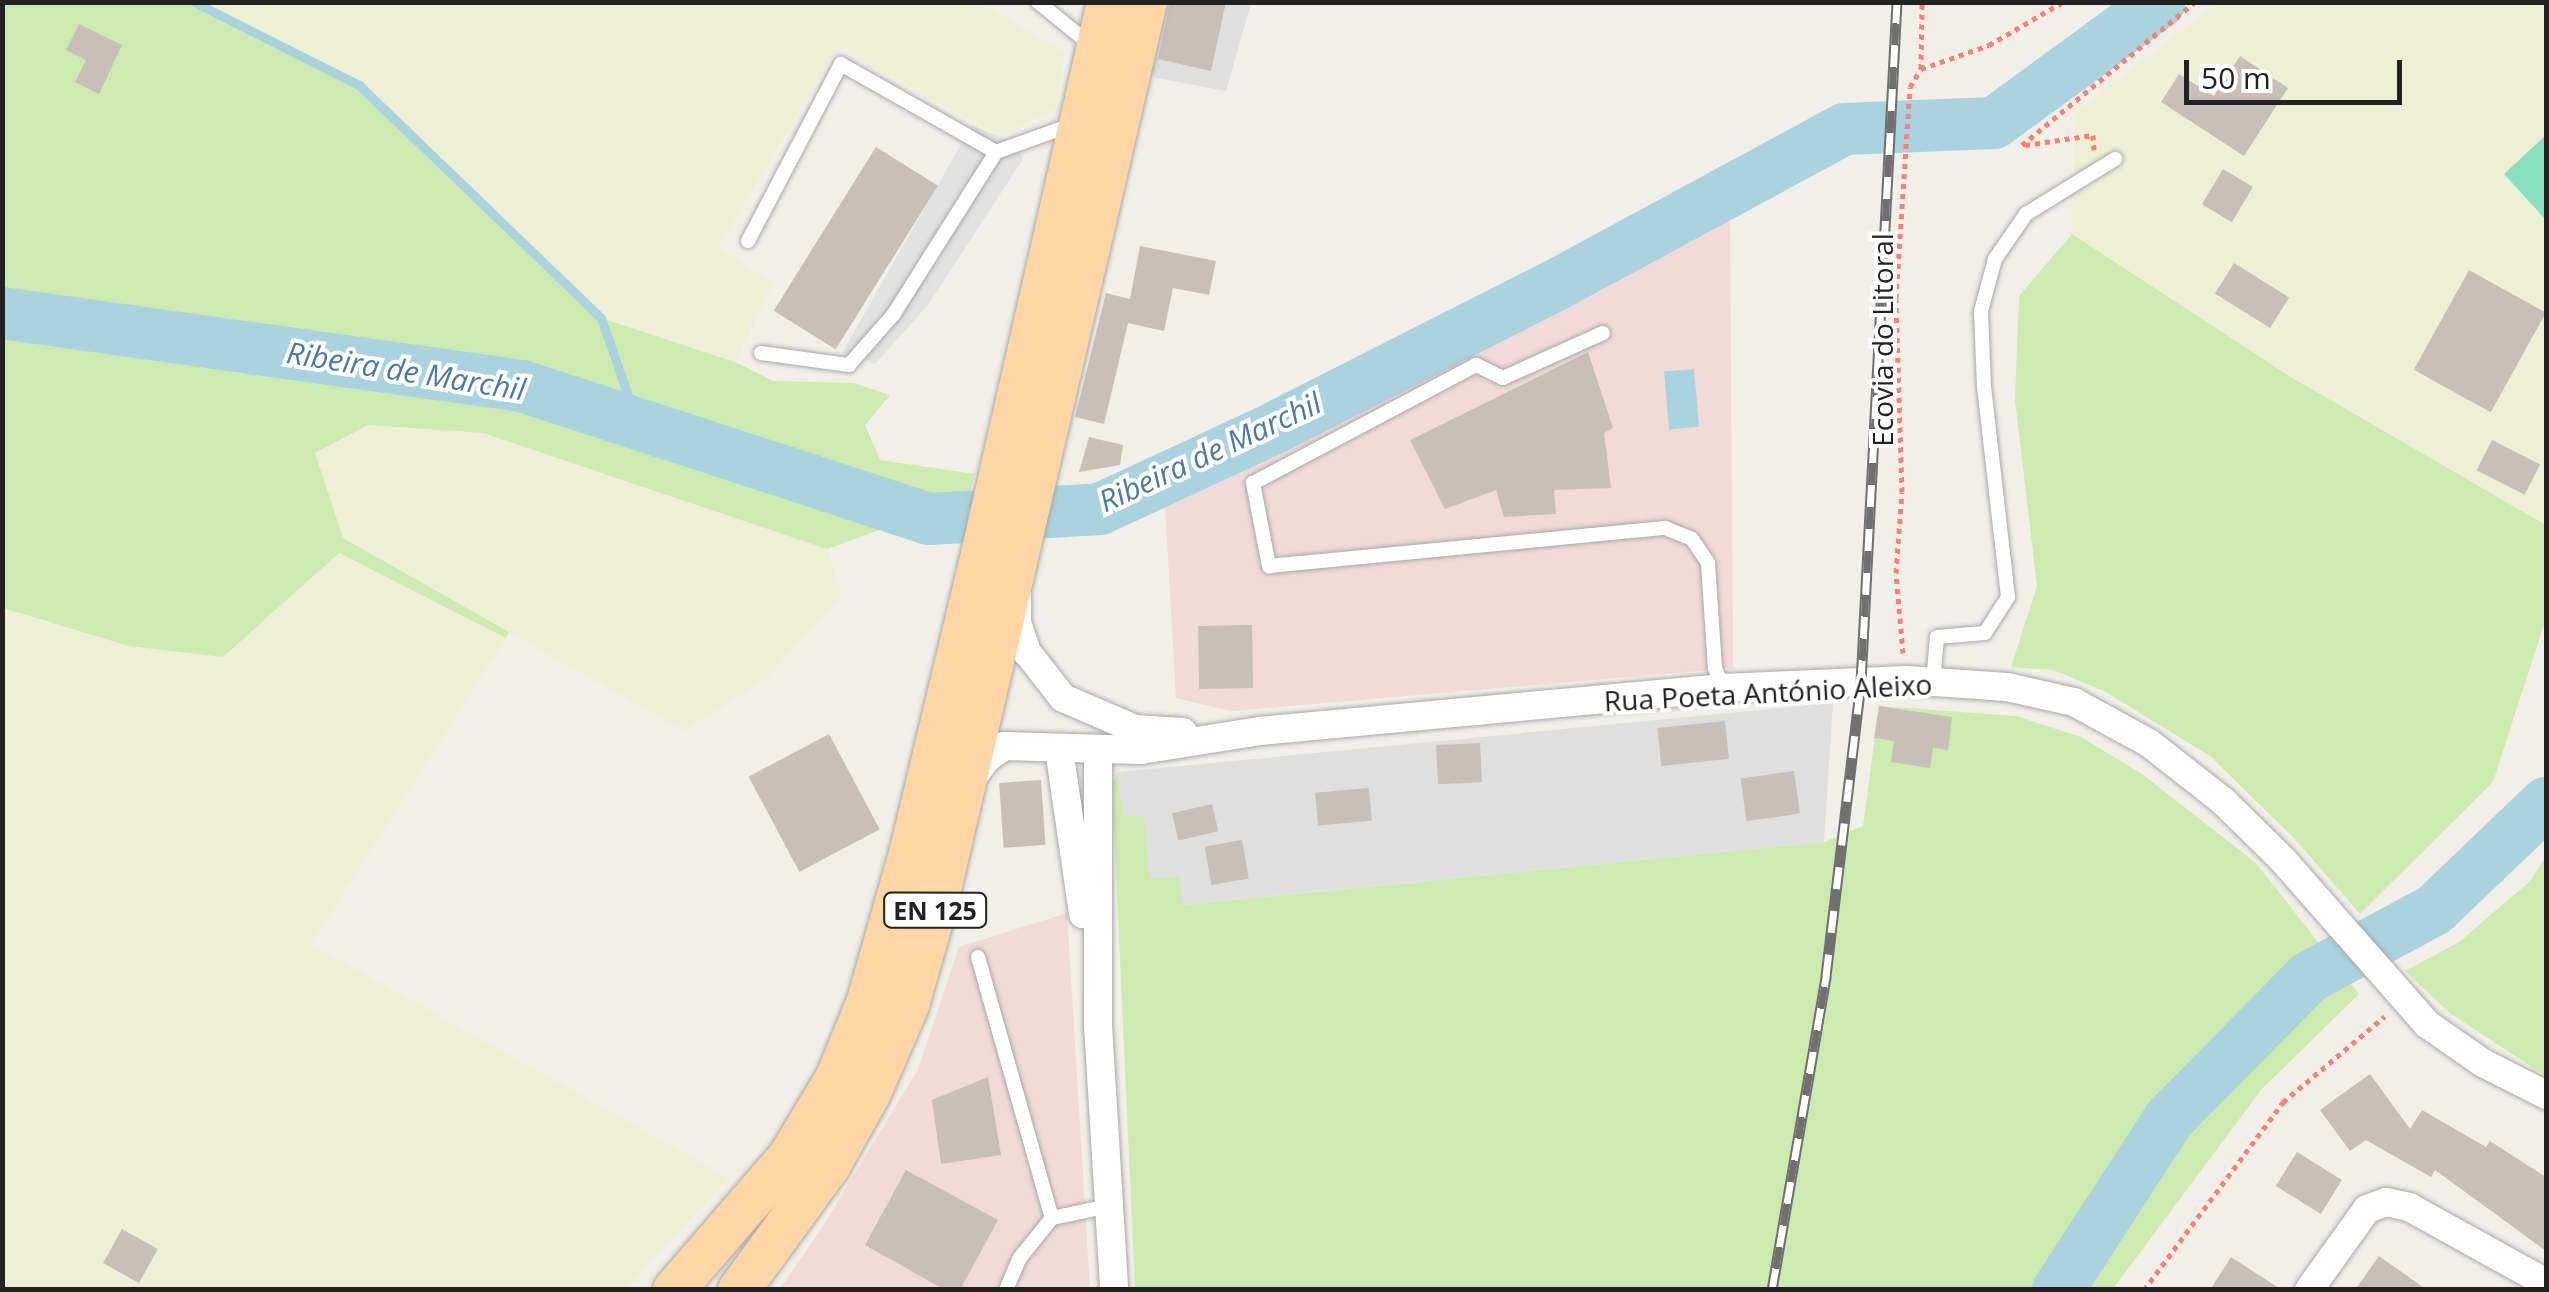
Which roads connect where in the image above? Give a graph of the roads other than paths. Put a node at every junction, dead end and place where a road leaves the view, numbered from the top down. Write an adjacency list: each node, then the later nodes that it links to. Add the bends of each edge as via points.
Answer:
1 (1038, 2): 4 (lane)
2 (1108, 2): 4 (main road)
3 (1146, 2): 11 (main road)
4 (1097, 49): 5 (main road)
5 (1081, 121): 6 (lane); 11 (main road)
6 (996, 152): 8 (lane, via 841,64); 10 (lane, via 892,316 849,364)
7 (2115, 159): 13 (lane, via 2026,214 1995,260 1982,311 1984,387 2008,597 1984,632 1937,636)
8 (748, 241)
9 (1603, 333): 14 (lane, via 1502,378 1476,366 1254,483 1269,566 1665,528 1692,539 1708,564 1715,668)
10 (761, 353)
11 (1022, 466): 12 (main road)
12 (999, 560): 15 (street, Rua Poeta António Aleixo, via 1027,652 1062,698 1135,729); 18 (main road, EN 125); 25 (main road, via 868,1000 837,1078 789,1157)
13 (1920, 681): 14 (street, Rua Poeta António Aleixo); 21 (street, Rua Poeta António Aleixo, via 2007,687 2074,702 2149,744 2223,801 2282,859 2427,1024 2483,1064)
14 (1724, 688): 15 (street, Rua Poeta António Aleixo)
15 (1260, 731): 17 (street, Rua Poeta António Aleixo)
16 (1059, 748): 17 (street, Rua Poeta António Aleixo); 18 (street, Rua Poeta António Aleixo, via 1004,746); 20 (street)
17 (1098, 751): 20 (street)
18 (965, 788): 26 (main road, EN 125, via 908,1004 870,1093 818,1182)
19 (978, 957): 23 (lane)
20 (1098, 1025): 22 (street)
21 (2546, 1095)
22 (1109, 1206): 23 (lane); 28 (street)
23 (1052, 1218): 27 (lane, via 1019,1259)
24 (2546, 1283): 29 (street, via 2409,1208 2386,1202 2367,1210)
25 (674, 1290)
26 (738, 1290)
27 (1006, 1290)
28 (1114, 1290)
29 (2309, 1290)

